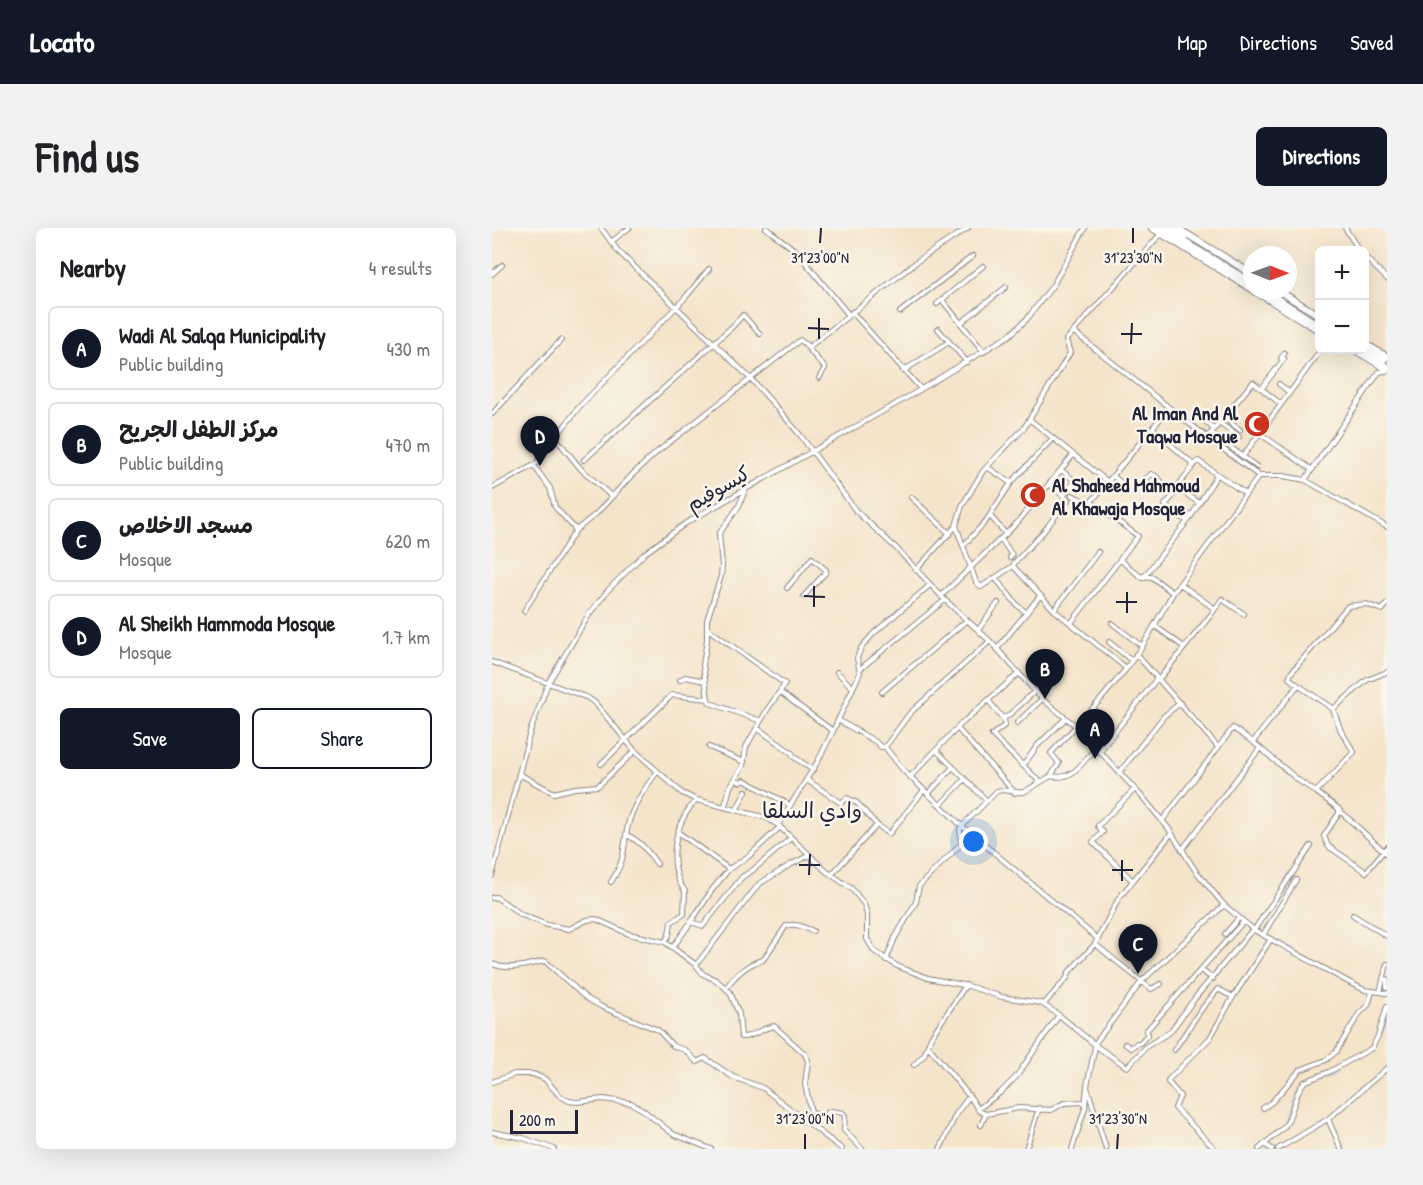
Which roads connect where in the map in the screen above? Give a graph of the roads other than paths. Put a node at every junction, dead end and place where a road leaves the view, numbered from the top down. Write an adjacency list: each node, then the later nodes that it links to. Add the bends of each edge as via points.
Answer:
1 (601, 228): 10 (street)
2 (629, 228): 10 (street)
3 (766, 228): 33 (street, via 801,257)
4 (968, 228): 33 (street)
5 (1085, 228): 48 (street, كيسوفيم, via 1053,285 1027,319)
6 (1169, 228): 16 (highway)
7 (1178, 228): 17 (main road)
8 (1345, 228): 11 (street)
9 (1157, 232): 16 (highway); 23 (main road); 40 (street)
10 (611, 242): 31 (street)
11 (1356, 246)
12 (973, 256): 32 (street)
13 (1369, 260): 21 (street)
14 (502, 265): 19 (street)
15 (983, 266): 25 (street)
16 (1226, 266): 20 (highway); 22 (highway)
17 (1243, 268)
18 (709, 270): 31 (street)
19 (492, 274)
20 (1243, 274)
21 (1387, 279)
22 (1243, 280)
23 (1243, 282)
24 (1006, 287): 36 (street)
25 (942, 300): 30 (street); 36 (street)
26 (1273, 300): 37 (main road)
27 (1276, 300): 38 (highway)
28 (1286, 300): 35 (highway)
29 (1294, 300): 34 (main road)
30 (937, 304)
31 (677, 307): 44 (street); 74 (street, via 579,407)
32 (900, 312)
33 (850, 313): 45 (street, via 809,346); 56 (street)
34 (1315, 313)
35 (1315, 318)
36 (962, 322): 48 (street)
37 (1315, 326)
38 (1315, 326)
39 (938, 329): 43 (street)
40 (1074, 332): 64 (street); 68 (street, via 1066,340 1070,353)
41 (760, 334): 44 (street, via 743,315)
42 (561, 340): 65 (street)
43 (949, 342): 54 (street); 56 (street)
44 (712, 343): 58 (street); 81 (street)
45 (804, 343): 57 (street, via 825,368); 58 (street, via 800,340)
46 (1369, 346): 53 (main road)
47 (1369, 350): 53 (highway)
48 (984, 352): 54 (street, كيسوفيم)
49 (1285, 353): 60 (street, via 1281,358 1284,360)
50 (1319, 354): 62 (street)
51 (1357, 354): 55 (main road)
52 (1362, 354): 55 (highway)
53 (1387, 359)
54 (967, 362): 61 (street, كيسوفيم)
55 (1383, 370): 87 (street)
56 (903, 371): 61 (street)
57 (819, 378)
58 (751, 379): 78 (street); 101 (street, via 657,452)
59 (1279, 384): 62 (street)
60 (1262, 388): 63 (street); 67 (street, via 1253,382)
61 (921, 389): 78 (street, كيسوفيم)
62 (1289, 392): 63 (street)
63 (1281, 404): 73 (street)
64 (1169, 408): 70 (street); 77 (street)
65 (492, 414)
66 (1198, 415): 72 (street)
67 (1224, 418): 69 (street); 71 (street)
68 (1029, 419): 76 (street); 84 (street)
69 (1219, 423): 72 (street); 75 (street)
70 (1152, 428): 82 (street); 89 (street)
71 (1240, 430)
72 (1212, 431): 77 (street); 80 (street)
73 (1259, 433): 80 (street); 87 (street)
74 (555, 437): 83 (street); 101 (street, via 581,469)
75 (1239, 437)
76 (1053, 438): 79 (street); 93 (street)
77 (1207, 438): 90 (street)
78 (812, 452): 97 (street, كيسوفيم); 120 (street, via 856,511)
79 (1073, 455): 86 (street); 92 (street)
80 (1243, 456): 85 (street)
81 (584, 460)
82 (1194, 465): 88 (street, via 1198,461); 95 (street)
83 (534, 466): 96 (street); 110 (street, via 550,488 555,507)
84 (987, 467): 93 (street); 108 (street, via 962,506)
85 (1257, 467)
86 (1061, 470): 94 (street); 102 (street, via 1075,481)
87 (1311, 470): 91 (street)
88 (1217, 475): 99 (street); 105 (street)
89 (1113, 476): 92 (street); 98 (street, via 1133,493 1151,474)
90 (1259, 476): 91 (street); 99 (street)
91 (1305, 480): 109 (street)
92 (1108, 482): 104 (street)
93 (1011, 483): 106 (street)
94 (1049, 484): 102 (street); 112 (street)
95 (1176, 487): 98 (street); 105 (street)
96 (492, 488)
97 (745, 490): 141 (street, via 719,534 721,576); 159 (street, كيسوفيم, via 666,536 628,569 590,613)
98 (1173, 492): 107 (street, via 1165,505)
99 (1246, 494): 123 (street)
100 (1072, 495): 104 (street)
101 (611, 496): 110 (street)
102 (1063, 496): 118 (street, via 1068,500)
103 (911, 497): 111 (street)
104 (1091, 502): 117 (street, via 1138,536)
105 (1199, 503): 107 (street)
106 (990, 516): 112 (street); 114 (street)
107 (1187, 521): 121 (street)
108 (956, 526): 111 (street); 114 (street)
109 (1387, 527)
110 (576, 530): 134 (street)
111 (950, 534): 120 (street)
112 (1006, 534): 113 (street)
113 (1001, 539): 116 (street, via 1012,555); 119 (street)
114 (964, 545): 119 (street)
115 (1098, 552): 133 (street)
116 (1010, 558)
117 (1120, 560): 121 (street); 139 (street)
118 (1013, 566): 122 (street); 128 (street)
119 (971, 567): 122 (street, via 981,587); 129 (street)
120 (916, 570): 124 (street)
121 (1143, 578): 126 (street, via 1152,577)
122 (996, 579): 135 (street)
123 (1180, 584): 126 (street); 132 (street)
124 (930, 585): 129 (street); 151 (street, via 868,638 856,658)
125 (788, 588): 127 (street, via 812,558 826,572)
126 (1173, 593): 140 (street)
127 (804, 596)
128 (1040, 596): 133 (street); 135 (street)
129 (943, 598): 137 (street); 151 (street)
130 (998, 603): 142 (street)
131 (1387, 604): 160 (street, via 1382,610 1366,604 1348,606 1288,678)
132 (1215, 609): 136 (street, via 1221,599); 146 (street)
133 (1054, 610): 139 (street)
134 (524, 612)
135 (1027, 613): 147 (street)
136 (1244, 614)
137 (967, 620): 142 (street); 164 (street)
138 (1112, 622): 145 (street)
139 (1071, 623): 152 (street)
140 (1155, 626): 145 (street); 146 (street)
141 (707, 628): 158 (street, via 703,665); 163 (street, via 784,683)
142 (978, 630): 143 (street)
143 (990, 641): 147 (street); 182 (street, via 910,712)
144 (1109, 642): 149 (street)
145 (1143, 645): 148 (street)
146 (1184, 647): 156 (street)
147 (997, 649): 155 (street)
148 (1136, 654): 149 (street); 156 (street)
149 (1131, 660): 152 (street)
150 (492, 662): 159 (street)
151 (860, 669): 161 (street)
152 (1126, 669): 175 (street)
153 (837, 672): 161 (street)
154 (1387, 672): 169 (street, via 1367,680)
155 (1019, 674): 162 (street); 167 (street)
156 (1159, 678): 168 (street); 186 (street)
157 (680, 680): 158 (street, via 685,676)
158 (706, 681): 165 (street)
159 (548, 682): 179 (street, via 596,703); 195 (street, كيسوفيم)
160 (1298, 685): 169 (street); 180 (street)
161 (852, 687): 172 (street)
162 (1035, 691): 166 (street); 170 (street, via 1008,717)
163 (780, 692): 173 (street); 178 (street)
164 (882, 692)
165 (708, 699): 173 (street); 179 (street, via 672,695)
166 (1042, 699): 171 (street); 174 (street)
167 (988, 700): 170 (street); 177 (street)
168 (1180, 703): 183 (street); 194 (street, via 1164,716)
169 (1332, 709): 205 (street, via 1354,752)
170 (1002, 718): 190 (street, via 1005,725 992,735)
171 (1066, 718): 175 (street); 190 (street)
172 (838, 720): 178 (street); 182 (street)
173 (760, 721): 176 (street)
174 (1017, 723)
175 (1076, 726): 186 (street); 196 (street, via 1051,753 1059,763)
176 (757, 728): 188 (street, via 745,749); 192 (street)
177 (957, 728): 185 (street); 206 (street)
178 (833, 731): 192 (street)
179 (626, 740): 187 (street); 189 (street)
180 (1253, 742): 183 (street, via 1233,728); 184 (street)
181 (709, 747): 188 (street)
182 (885, 747): 197 (street)
183 (1218, 747): 214 (street)
184 (1260, 748): 205 (street); 223 (street)
185 (936, 750): 191 (street); 197 (street)
186 (1097, 750): 194 (street); 196 (street, via 1071,775)
187 (635, 752): 193 (street); 195 (street, via 595,787 554,793)
188 (744, 762): 199 (street)
189 (601, 764)
190 (1023, 766): 201 (street)
191 (953, 767): 198 (street); 204 (street)
192 (813, 771): 200 (street)
193 (657, 772): 207 (street); 220 (street, via 635,806)
194 (1119, 773): 202 (street)
195 (519, 774): 229 (street, كيسوفيم)
196 (1052, 776): 201 (street)
197 (910, 777): 204 (street)
198 (965, 779): 208 (street); 210 (street)
199 (735, 780): 209 (street, via 744,780); 211 (street)
200 (807, 780): 209 (street); 215 (street, via 841,803 848,798)
201 (1040, 782): 206 (street)
202 (1134, 790): 214 (street); 231 (street, via 1098,826 1103,832 1093,842)
203 (746, 791): 212 (street)
204 (926, 792): 210 (street); 215 (street, via 889,834)
205 (1316, 792): 213 (street)
206 (1015, 793): 208 (street, via 1000,790)
207 (697, 800): 211 (street); 218 (street)
208 (987, 801): 217 (street)
209 (790, 805): 216 (street)
210 (940, 805): 217 (street)
211 (725, 806): 212 (street)
212 (737, 809): 216 (street)
213 (1339, 810): 224 (street); 224 (street, via 1324,836 1328,846 1366,872)
214 (1162, 821): 219 (street)
215 (877, 825): 228 (street)
216 (779, 826): 221 (street); 227 (street, via 749,856)
217 (962, 826): 244 (street); 249 (street, via 962,843 919,886 916,903 894,938)
218 (679, 833): 227 (street); 246 (street, via 674,858 685,891 684,914 671,922)
219 (1172, 834): 223 (street); 231 (street)
220 (627, 835): 226 (street, via 642,844); 232 (street, via 624,860)
221 (791, 838): 225 (street); 237 (street, via 742,877 703,926)
222 (1311, 846): 239 (street)
223 (1182, 850): 234 (street)
224 (1386, 851)
225 (810, 855): 228 (street); 252 (street, via 759,884)
226 (657, 864)
227 (729, 869): 237 (street)
228 (832, 874): 249 (street, via 862,900 870,947)
229 (492, 876)
230 (1296, 880): 242 (street)
231 (1133, 881): 244 (street, via 1111,910)
232 (611, 882)
233 (492, 898): 246 (street, via 547,925 569,929 596,919 629,934)
234 (1224, 905): 236 (street); 256 (street)
235 (1353, 915): 243 (street)
236 (1239, 918): 238 (street); 241 (street)
237 (691, 922): 248 (street)
238 (1243, 922): 239 (street); 253 (street)
239 (1254, 930): 242 (street); 254 (street)
240 (813, 931): 259 (street, via 786,926 765,958 753,962)
241 (1225, 933)
242 (1263, 935): 245 (street)
243 (1387, 936)
244 (1098, 939): 247 (street)
245 (1271, 939): 261 (street, via 1354,986); 264 (street)
246 (665, 942): 248 (street)
247 (1095, 944): 256 (street); 265 (street)
248 (673, 947): 252 (street)
249 (886, 960): 258 (street, via 928,978)
250 (492, 964): 288 (street, via 514,968 545,961 586,998 657,1029 697,1062 705,1058 733,1077 763,1088)
251 (1387, 964): 262 (street)
252 (696, 965): 259 (street)
253 (1201, 970): 254 (street); 268 (street, via 1146,1031 1143,1040 1131,1048)
254 (1213, 979): 269 (street, via 1170,1032 1147,1046 1127,1067)
255 (1387, 979): 260 (street)
256 (1142, 981): 257 (street, via 1151,989); 269 (street)
257 (1161, 984)
258 (966, 985): 265 (street); 270 (street, via 930,1037)
259 (726, 988): 289 (street, via 735,1000 741,1037 774,1026 794,1042 808,1061 805,1084 811,1112 821,1116 831,1111 843,1113 844,1130)
260 (1387, 988)
261 (1372, 992): 262 (street); 279 (street, via 1368,1005 1336,1052 1300,1070)
262 (1380, 992): 263 (street)
263 (1387, 993)
264 (1233, 997): 271 (street, via 1218,989); 294 (street, via 1210,1038 1168,1082 1180,1096 1175,1108)
265 (1044, 1004): 267 (street)
266 (1387, 1006): 285 (street, via 1372,1048 1304,1082 1288,1121)
267 (1059, 1015): 269 (street); 280 (street, via 1016,1077)
268 (1125, 1044)
269 (1096, 1045): 275 (street)
270 (928, 1046): 272 (street); 276 (street)
271 (1174, 1050)
272 (914, 1065)
273 (1387, 1068): 282 (street)
274 (492, 1082): 287 (street, via 515,1074 533,1074 545,1079 569,1101 603,1099 631,1103 673,1134)
275 (1087, 1086): 277 (street); 293 (street)
276 (971, 1098): 280 (street); 290 (street, via 956,1114)
277 (1085, 1102): 278 (street, via 1068,1102 1051,1110); 292 (street)
278 (1039, 1108): 281 (street); 291 (street)
279 (1263, 1108)
280 (978, 1109): 281 (street)
281 (986, 1114): 283 (street)
282 (1328, 1119): 297 (street); 298 (street)
283 (981, 1125)
284 (492, 1132): 286 (street)
285 (1264, 1144): 295 (street); 296 (street)
286 (554, 1149)
287 (711, 1149)
288 (842, 1149)
289 (862, 1149)
290 (940, 1149)
291 (1026, 1149)
292 (1072, 1149)
293 (1106, 1149)
294 (1215, 1149)
295 (1259, 1149)
296 (1272, 1149)
297 (1278, 1149)
298 (1341, 1149)

